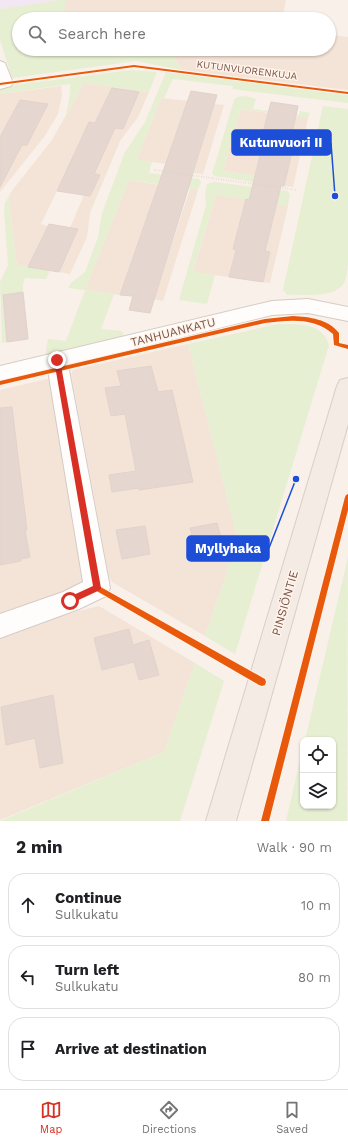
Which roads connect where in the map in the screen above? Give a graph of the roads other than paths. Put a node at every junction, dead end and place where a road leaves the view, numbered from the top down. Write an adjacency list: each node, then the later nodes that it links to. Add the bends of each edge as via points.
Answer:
1 (0, 66): 2 (street)
2 (3, 84)
3 (348, 314): 4 (street, TANHUANKATU, via 308,306 272,308)
4 (57, 360): 5 (street, TANHUANKATU); 7 (street, via 97,588 70,601)
5 (0, 374)
6 (348, 386): 8 (main road, PINSIÖNTIE)
7 (0, 626)
8 (222, 821)

